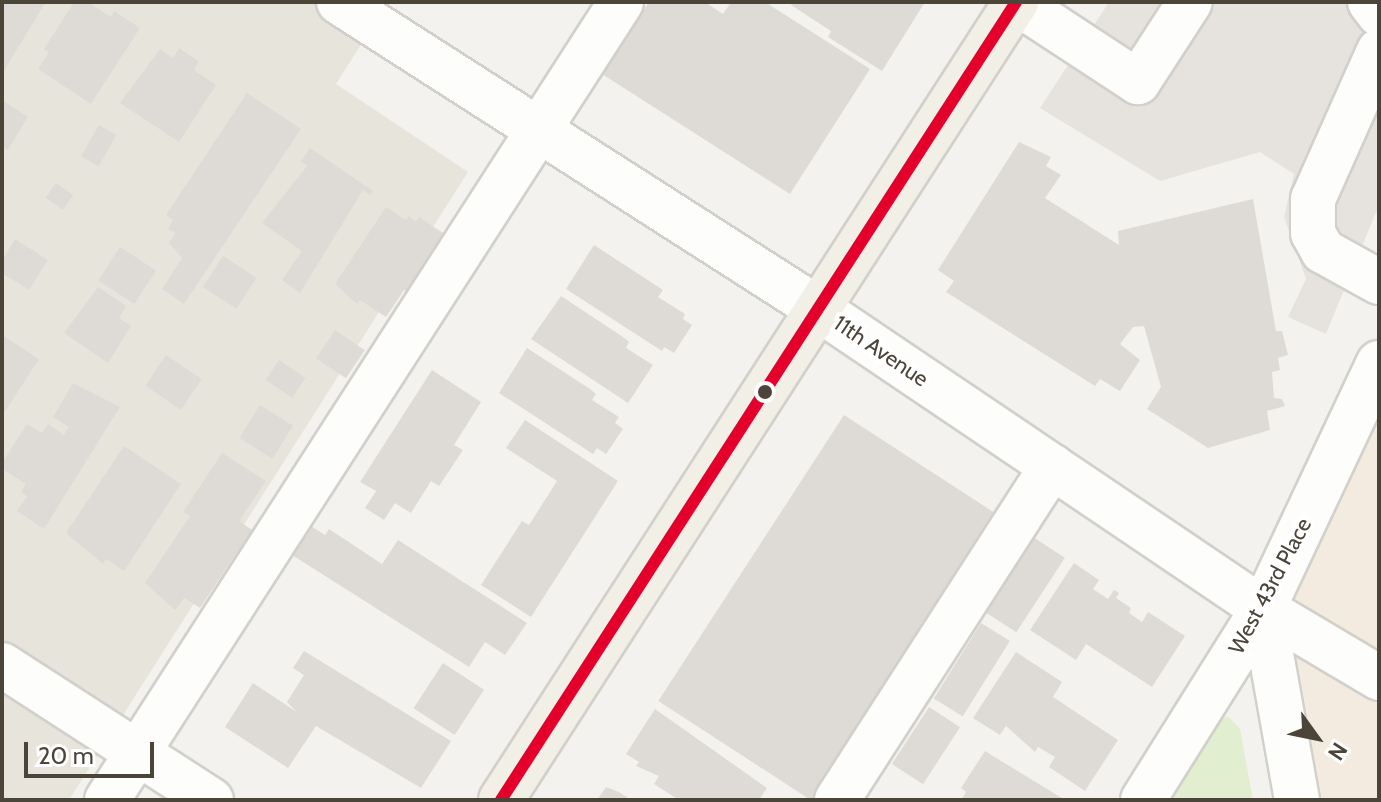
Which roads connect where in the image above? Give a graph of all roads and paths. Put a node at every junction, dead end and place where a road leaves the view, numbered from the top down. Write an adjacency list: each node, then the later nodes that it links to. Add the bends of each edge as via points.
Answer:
1 (339, 2): 8 (street, 11th Avenue)
2 (621, 2): 8 (street)
3 (1016, 2): 4 (street, via 1138,82); 10 (main road)
4 (1190, 2)
5 (1370, 2): 6 (street)
6 (1379, 14)
7 (1379, 51): 9 (street, via 1313,199 1313,233 1323,251)
8 (537, 132): 10 (street, 11th Avenue); 16 (street)
9 (1379, 282)
10 (817, 308): 12 (street, 11th Avenue); 19 (main road)
11 (1379, 363): 13 (street, West 43rd Place)
12 (1052, 466): 13 (street, 11th Avenue); 20 (street)
13 (1263, 609): 15 (street, 11th Avenue); 21 (street, West 43rd Place); 22 (street)
14 (2, 665): 16 (street)
15 (1379, 678)
16 (138, 752): 17 (street); 18 (street)
17 (107, 800)
18 (211, 800)
19 (501, 800)
20 (837, 800)
21 (1143, 800)
22 (1297, 800)

